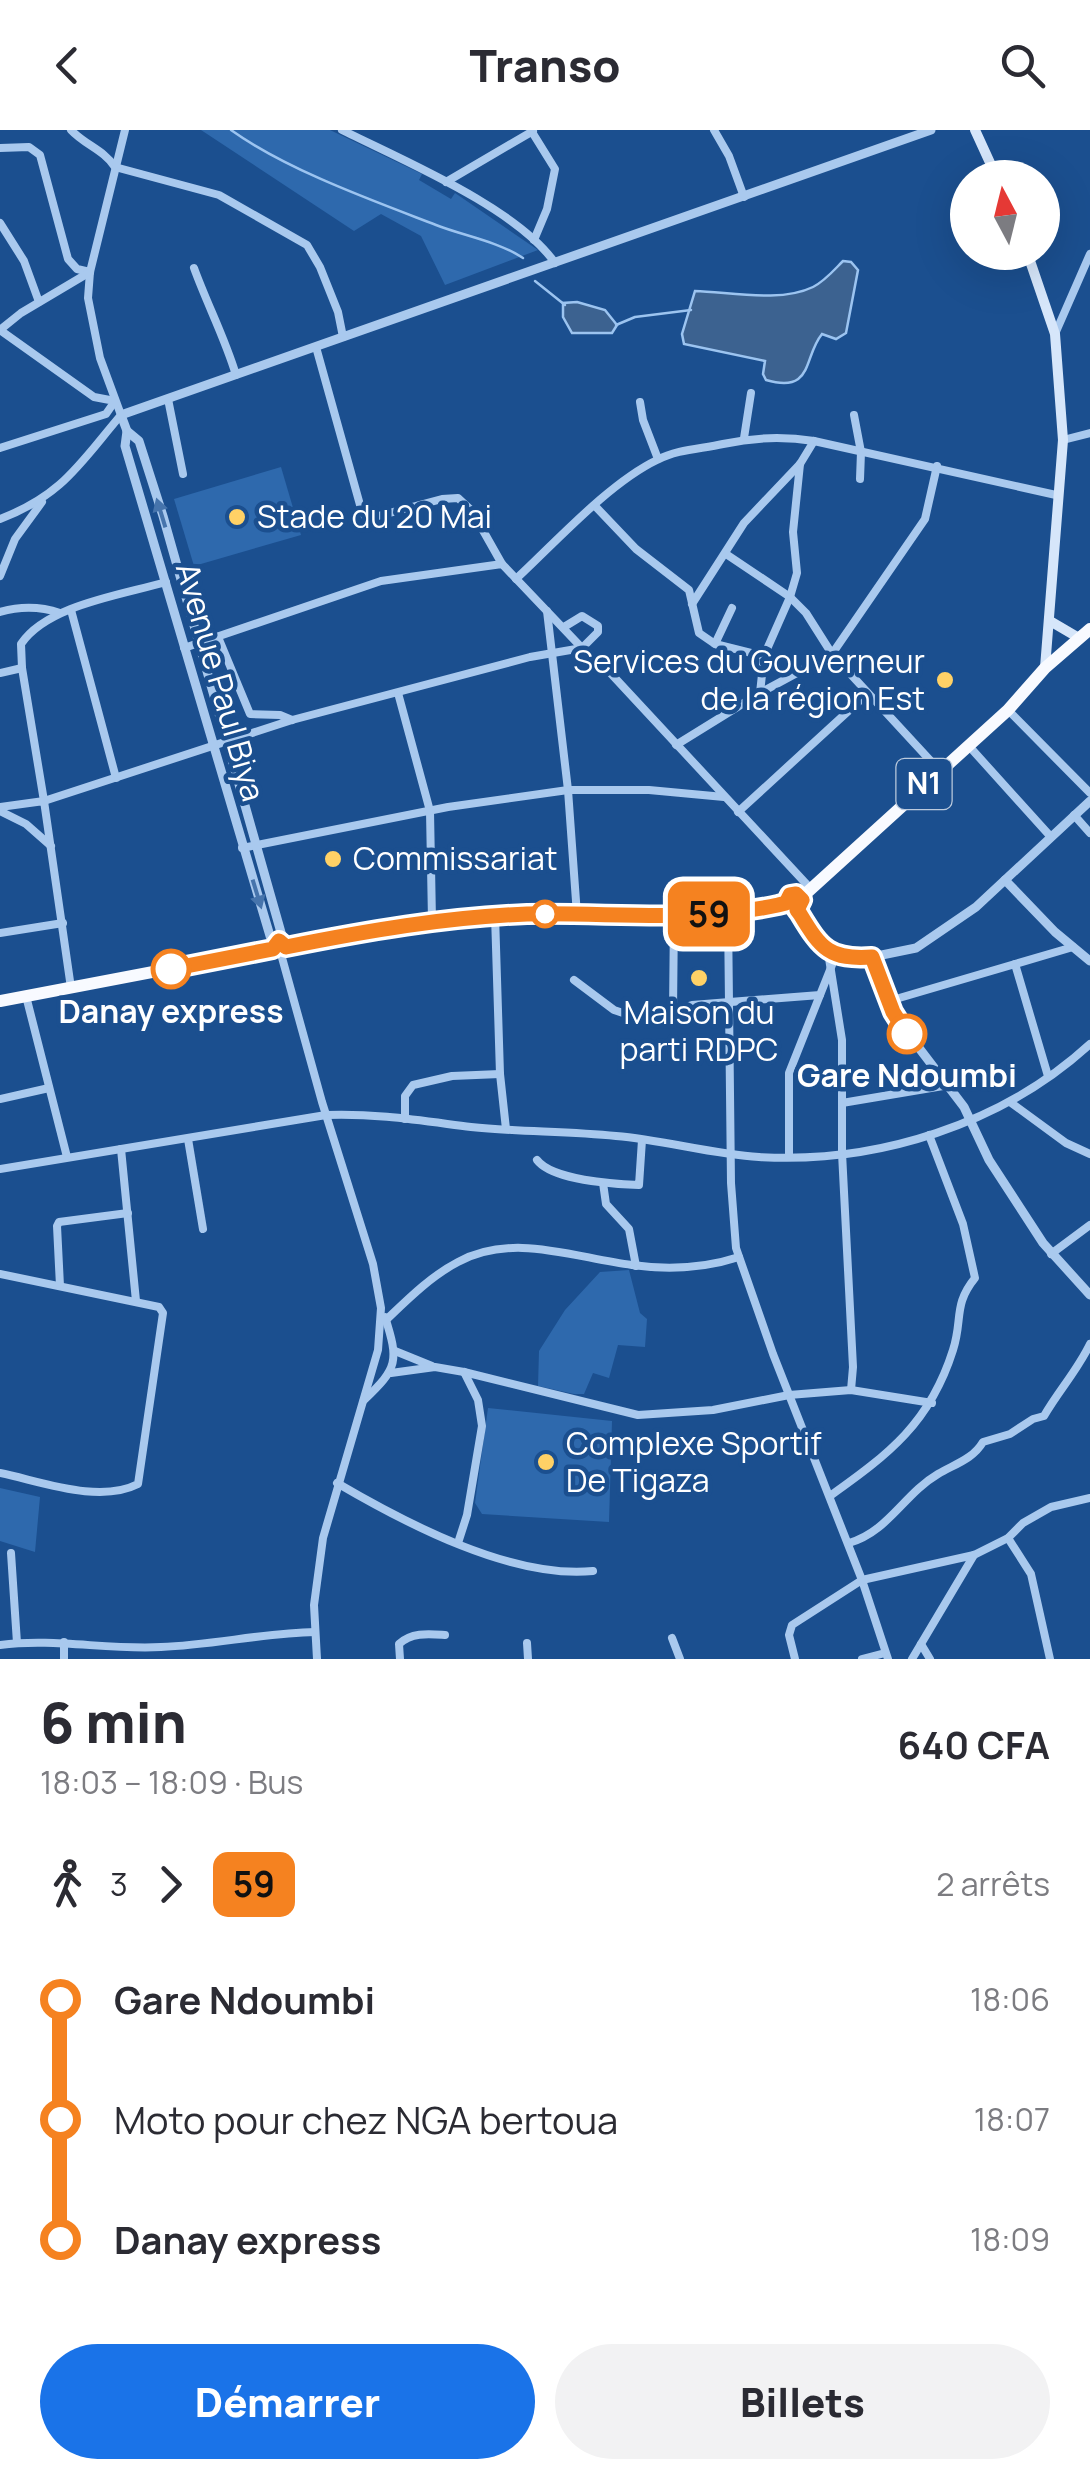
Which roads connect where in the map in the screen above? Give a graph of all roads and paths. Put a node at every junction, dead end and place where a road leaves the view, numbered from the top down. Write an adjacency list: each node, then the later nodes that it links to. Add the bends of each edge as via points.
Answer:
1 (71, 130): 10 (street)
2 (125, 130): 10 (street)
3 (342, 130): 11 (street)
4 (714, 130): 12 (street)
5 (930, 130): 12 (street)
6 (975, 130): 9 (main road)
7 (534, 131): 11 (street); 14 (street, via 555,169)
8 (0, 148): 19 (street, via 29,147 40,154 68,259)
9 (989, 160)
10 (115, 168): 19 (street); 23 (street, via 219,195 307,245)
11 (446, 182): 14 (street)
12 (744, 197): 16 (street)
13 (0, 223): 20 (street, via 24,261)
14 (534, 240): 16 (street)
15 (1090, 254): 22 (street)
16 (554, 263): 23 (street)
17 (194, 268): 25 (street)
18 (1033, 270): 22 (main road)
19 (90, 272): 20 (street); 28 (street, via 92,327)
20 (38, 302): 21 (street)
21 (0, 330): 28 (street, via 94,397)
22 (1055, 334): 35 (main road)
23 (343, 337): 24 (street)
24 (316, 346): 25 (street); 49 (street, via 367,519 458,498)
25 (236, 374): 27 (street)
26 (751, 392): 34 (street)
27 (168, 398): 30 (street); 42 (street)
28 (115, 401): 30 (street); 37 (street, via 106,414)
29 (640, 402): 39 (street)
30 (122, 415): 32 (street); 45 (street)
31 (854, 415): 38 (street)
32 (128, 431): 52 (street, Avenue Paul Biya, via 125,446); 64 (street, one-way to 32, via 139,441)
33 (1090, 434): 35 (street)
34 (744, 438): 36 (street); 39 (street)
35 (1063, 440): 44 (main road)
36 (814, 441): 38 (street); 40 (street)
37 (0, 448)
38 (862, 452): 41 (street); 43 (street)
39 (658, 459): 46 (street)
40 (800, 464): 48 (street, via 744,522); 53 (street)
41 (937, 466): 44 (street); 69 (street, via 926,519)
42 (183, 474)
43 (860, 479)
44 (1056, 494): 60 (main road)
45 (45, 499): 47 (street); 50 (street)
46 (596, 506): 51 (street); 54 (street, via 689,590)
47 (0, 519)
48 (726, 554): 53 (street); 54 (street)
49 (502, 564): 51 (street); 63 (street, via 381,581)
50 (0, 576)
51 (516, 579): 57 (street)
52 (166, 582): 56 (street); 66 (street, Avenue Paul Biya)
53 (790, 597): 69 (street); 70 (street)
54 (692, 604): 65 (street, via 695,627)
55 (732, 608): 65 (street)
56 (72, 610): 59 (street); 84 (street)
57 (547, 611): 61 (street); 68 (street)
58 (0, 612): 59 (street, via 44,607)
59 (60, 613): 71 (street, via 28,633 21,644)
60 (1050, 621): 62 (main road, via 1079,638); 72 (main road)
61 (564, 628): 67 (street); 67 (street, via 582,616 598,626)
62 (1086, 632): 72 (highway, N1)
63 (218, 637): 64 (street); 78 (street, via 250,714)
64 (199, 644): 66 (street); 79 (street)
65 (715, 644): 70 (street)
66 (184, 648): 81 (street, Avenue Paul Biya)
67 (582, 648): 68 (street); 80 (street)
68 (550, 652): 74 (street); 85 (street)
69 (832, 654): 75 (street); 76 (street)
70 (764, 656): 75 (street)
71 (22, 668): 73 (street); 88 (street)
72 (1045, 668): 77 (highway, N1)
73 (0, 673)
74 (398, 693): 78 (street); 91 (street)
75 (760, 693): 80 (street)
76 (867, 694): 83 (street); 92 (street)
77 (1008, 710): 82 (highway, N1); 86 (street)
78 (292, 720): 79 (street)
79 (227, 741): 81 (street); 96 (street)
80 (676, 745): 87 (street)
81 (213, 746): 84 (street); 98 (street, Avenue Paul Biya)
82 (968, 746): 83 (highway, N1); 95 (street)
83 (940, 771): 100 (highway, N1)
84 (116, 778): 88 (street)
85 (568, 790): 87 (street); 91 (street); 103 (street)
86 (1090, 793)
87 (724, 797): 92 (street)
88 (44, 801): 90 (street); 97 (street)
89 (1090, 801): 93 (street)
90 (0, 809): 97 (street)
91 (430, 811): 96 (street); 105 (street)
92 (738, 812): 100 (street)
93 (1074, 815): 94 (street); 95 (street)
94 (1090, 833)
95 (1051, 836): 99 (street)
96 (256, 845): 98 (street); 109 (street)
97 (51, 846): 106 (street)
98 (242, 848): 109 (street, Avenue Paul Biya, one-way to 109)
99 (1005, 880): 108 (street); 111 (street, via 916,948)
100 (799, 900): 101 (highway); 110 (street)
101 (728, 913): 104 (highway); 121 (street)
102 (495, 915): 103 (highway); 105 (highway); 124 (street)
103 (577, 915): 104 (highway)
104 (674, 915): 122 (street)
105 (432, 921): 109 (highway)
106 (63, 923): 107 (street); 116 (street)
107 (0, 933)
108 (1073, 947): 112 (street); 113 (street)
109 (279, 948): 116 (highway); 131 (street)
110 (828, 952): 111 (street); 114 (street)
111 (872, 957): 120 (street)
112 (1090, 962)
113 (1015, 964): 120 (street); 125 (street)
114 (832, 965): 117 (street); 130 (street)
115 (574, 980): 122 (street, via 626,1016 644,1020)
116 (71, 988): 118 (highway)
117 (820, 995): 121 (street); 143 (street, via 789,1073)
118 (26, 996): 119 (highway); 127 (street)
119 (0, 1001)
120 (888, 1001): 126 (street)
121 (730, 1002): 122 (street); 140 (street)
122 (673, 1011)
123 (1090, 1044): 125 (street)
124 (500, 1074): 132 (street, via 413,1085 405,1096); 134 (street)
125 (1048, 1076): 129 (street)
126 (949, 1085): 130 (street); 133 (street)
127 (49, 1088): 128 (street); 142 (street)
128 (0, 1100)
129 (1010, 1102): 133 (street); 141 (street)
130 (842, 1103): 139 (street)
131 (326, 1115): 132 (street); 136 (street); 157 (street)
132 (405, 1119): 134 (street)
133 (971, 1122): 135 (street); 150 (street)
134 (506, 1129): 137 (street)
135 (928, 1135): 139 (street); 167 (street, via 976,1274 961,1294 958,1332)
136 (188, 1139): 138 (street); 149 (street)
137 (642, 1140): 140 (street); 146 (street, via 641,1184)
138 (121, 1149): 142 (street); 147 (street)
139 (842, 1153): 143 (street); 164 (street)
140 (731, 1154): 143 (street); 151 (street)
141 (1090, 1154)
142 (67, 1156): 145 (street)
143 (789, 1157)
144 (537, 1160): 146 (street, via 546,1169)
145 (0, 1168)
146 (603, 1183): 152 (street, via 606,1204 629,1229)
147 (128, 1213): 154 (street, via 56,1226); 156 (street)
148 (1090, 1225): 150 (street)
149 (203, 1229)
150 (1052, 1254): 155 (street)
151 (739, 1256): 152 (street, via 696,1266); 165 (street)
152 (636, 1266): 158 (street, via 552,1250 485,1252 437,1276)
153 (0, 1274): 154 (street)
154 (60, 1286): 156 (street)
155 (1090, 1295)
156 (136, 1301): 168 (street, via 163,1313 138,1484 90,1490)
157 (382, 1308): 158 (street); 166 (street)
158 (386, 1320): 160 (street)
159 (1090, 1344): 174 (street, via 1044,1416 983,1442 868,1538)
160 (395, 1351): 161 (street); 163 (street)
161 (434, 1367): 162 (street); 163 (street)
162 (464, 1372): 165 (street, via 638,1416); 173 (street, via 482,1426)
163 (391, 1373): 166 (street)
164 (851, 1390): 165 (street); 167 (street)
165 (789, 1396): 170 (street)
166 (362, 1402): 169 (street)
167 (932, 1403): 170 (street, via 894,1446)
168 (0, 1474)
169 (338, 1483): 173 (street); 179 (street, via 317,1570)
170 (830, 1496): 174 (street)
171 (1090, 1498): 172 (street, via 1052,1507)
172 (1008, 1538): 176 (street); 199 (street, via 1031,1574)
173 (458, 1543): 177 (street, via 544,1571)
174 (849, 1543): 178 (street)
175 (11, 1553): 183 (street)
176 (974, 1555): 178 (street); 185 (street)
177 (594, 1571)
178 (862, 1580): 188 (street); 195 (street, via 792,1626)
179 (314, 1632): 187 (street); 191 (street)
180 (445, 1635): 192 (street, via 404,1639)
181 (672, 1638): 194 (street)
182 (64, 1642): 183 (street); 187 (street); 189 (street)
183 (17, 1643): 186 (street)
184 (527, 1643): 193 (street)
185 (921, 1644): 197 (street); 198 (street)
186 (0, 1645)
187 (131, 1648): 190 (street)
188 (886, 1656): 196 (street)
189 (64, 1659)
190 (131, 1659)
191 (317, 1659)
192 (400, 1659)
193 (528, 1659)
194 (680, 1659)
195 (795, 1659)
196 (862, 1659)
197 (912, 1659)
198 (930, 1659)
199 (1050, 1659)

